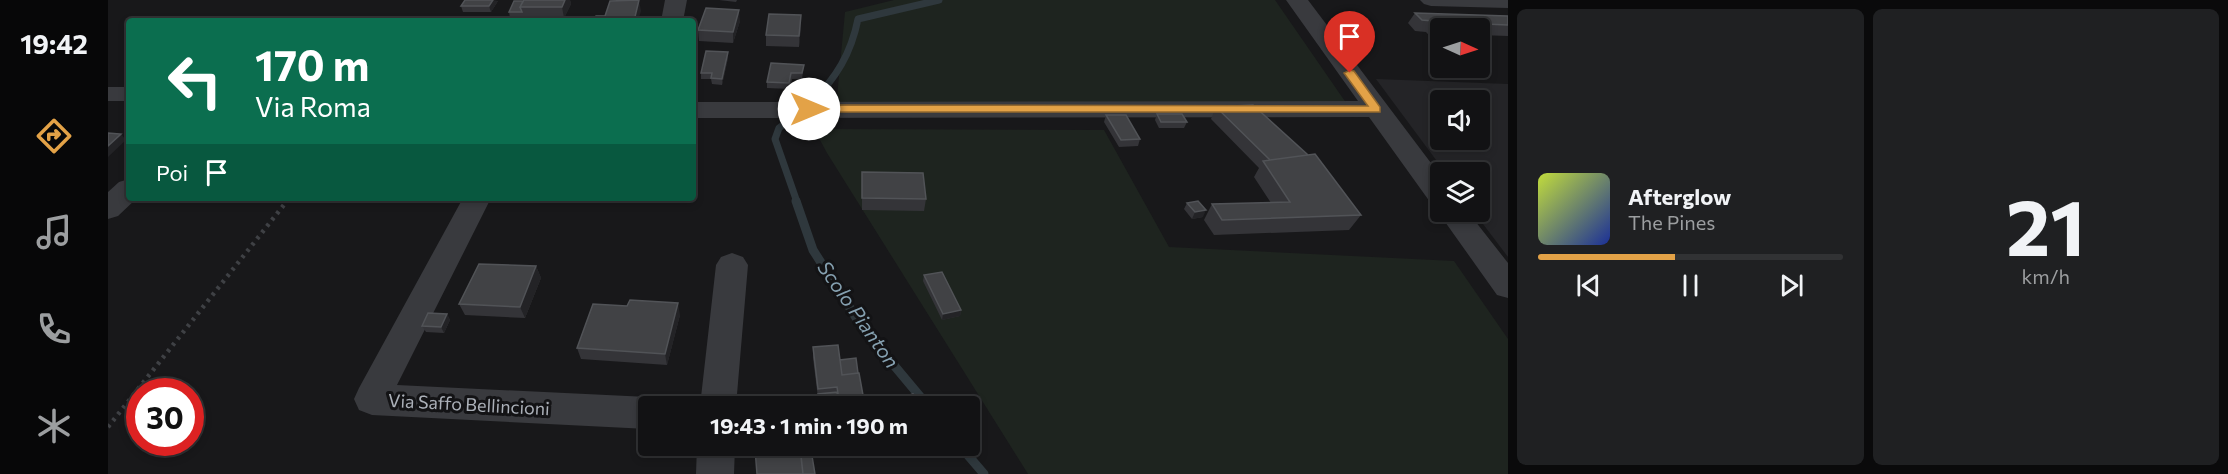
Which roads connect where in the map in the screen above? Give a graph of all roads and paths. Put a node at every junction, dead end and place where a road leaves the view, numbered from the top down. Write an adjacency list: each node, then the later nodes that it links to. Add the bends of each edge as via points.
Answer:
1 (676, 0): 5 (street)
2 (1297, 0): 9 (street)
3 (1431, 0): 4 (street)
4 (1508, 2)
5 (673, 18)
6 (108, 94): 7 (street)
7 (126, 94)
8 (696, 110): 9 (street)
9 (1376, 110): 10 (street)
10 (1430, 182)
11 (126, 192): 14 (street)
12 (287, 201): 20 (path)
13 (475, 201): 19 (street, Via Saffo Bellincioni, via 372,399)
14 (108, 209)
15 (1460, 222): 17 (street)
16 (732, 265): 18 (street)
17 (1508, 286)
18 (719, 396)
19 (638, 412)
20 (108, 427)
21 (716, 456): 22 (street)
22 (715, 474)

